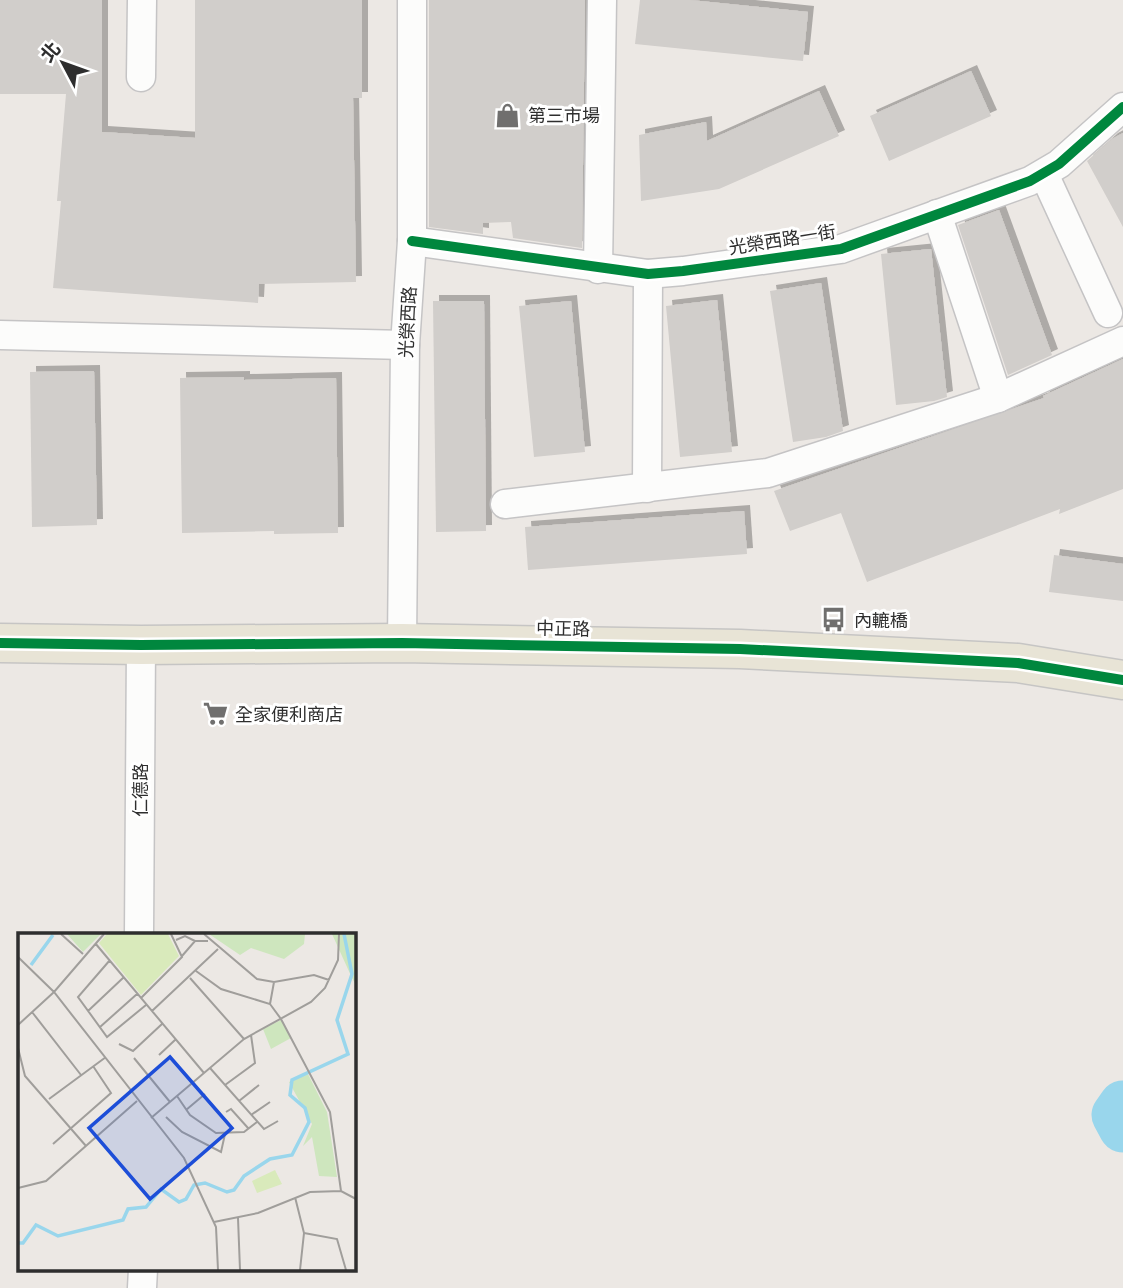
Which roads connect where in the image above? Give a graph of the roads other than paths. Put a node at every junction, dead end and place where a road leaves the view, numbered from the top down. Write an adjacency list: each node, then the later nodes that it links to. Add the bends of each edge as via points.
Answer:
1 (142, 0): 4 (street)
2 (412, 0): 8 (street, 光榮西路)
3 (602, 0): 9 (street)
4 (141, 77)
5 (1123, 107): 6 (street, 光榮西路一街)
6 (1044, 174): 7 (street, 光榮西路一街); 11 (street)
7 (937, 214): 10 (street, 光榮西路一街, via 841,249); 15 (street)
8 (412, 242): 9 (street, 光榮西路一街); 14 (street, 光榮西路)
9 (598, 269): 10 (street, 光榮西路一街)
10 (648, 274): 16 (street)
11 (1108, 313)
12 (0, 335): 14 (street)
13 (1123, 341): 15 (street)
14 (405, 345): 19 (street, 光榮西路)
15 (998, 398): 16 (street, via 768,473)
16 (647, 488): 17 (street)
17 (505, 504)
18 (0, 643): 20 (main road, 中正路)
19 (402, 643): 20 (main road, 中正路); 21 (main road, 中正路, via 740,649 1018,663)
20 (141, 645): 22 (street, 仁德路)
21 (1123, 680)
22 (139, 933)
23 (142, 1270): 24 (street)
24 (142, 1288)

